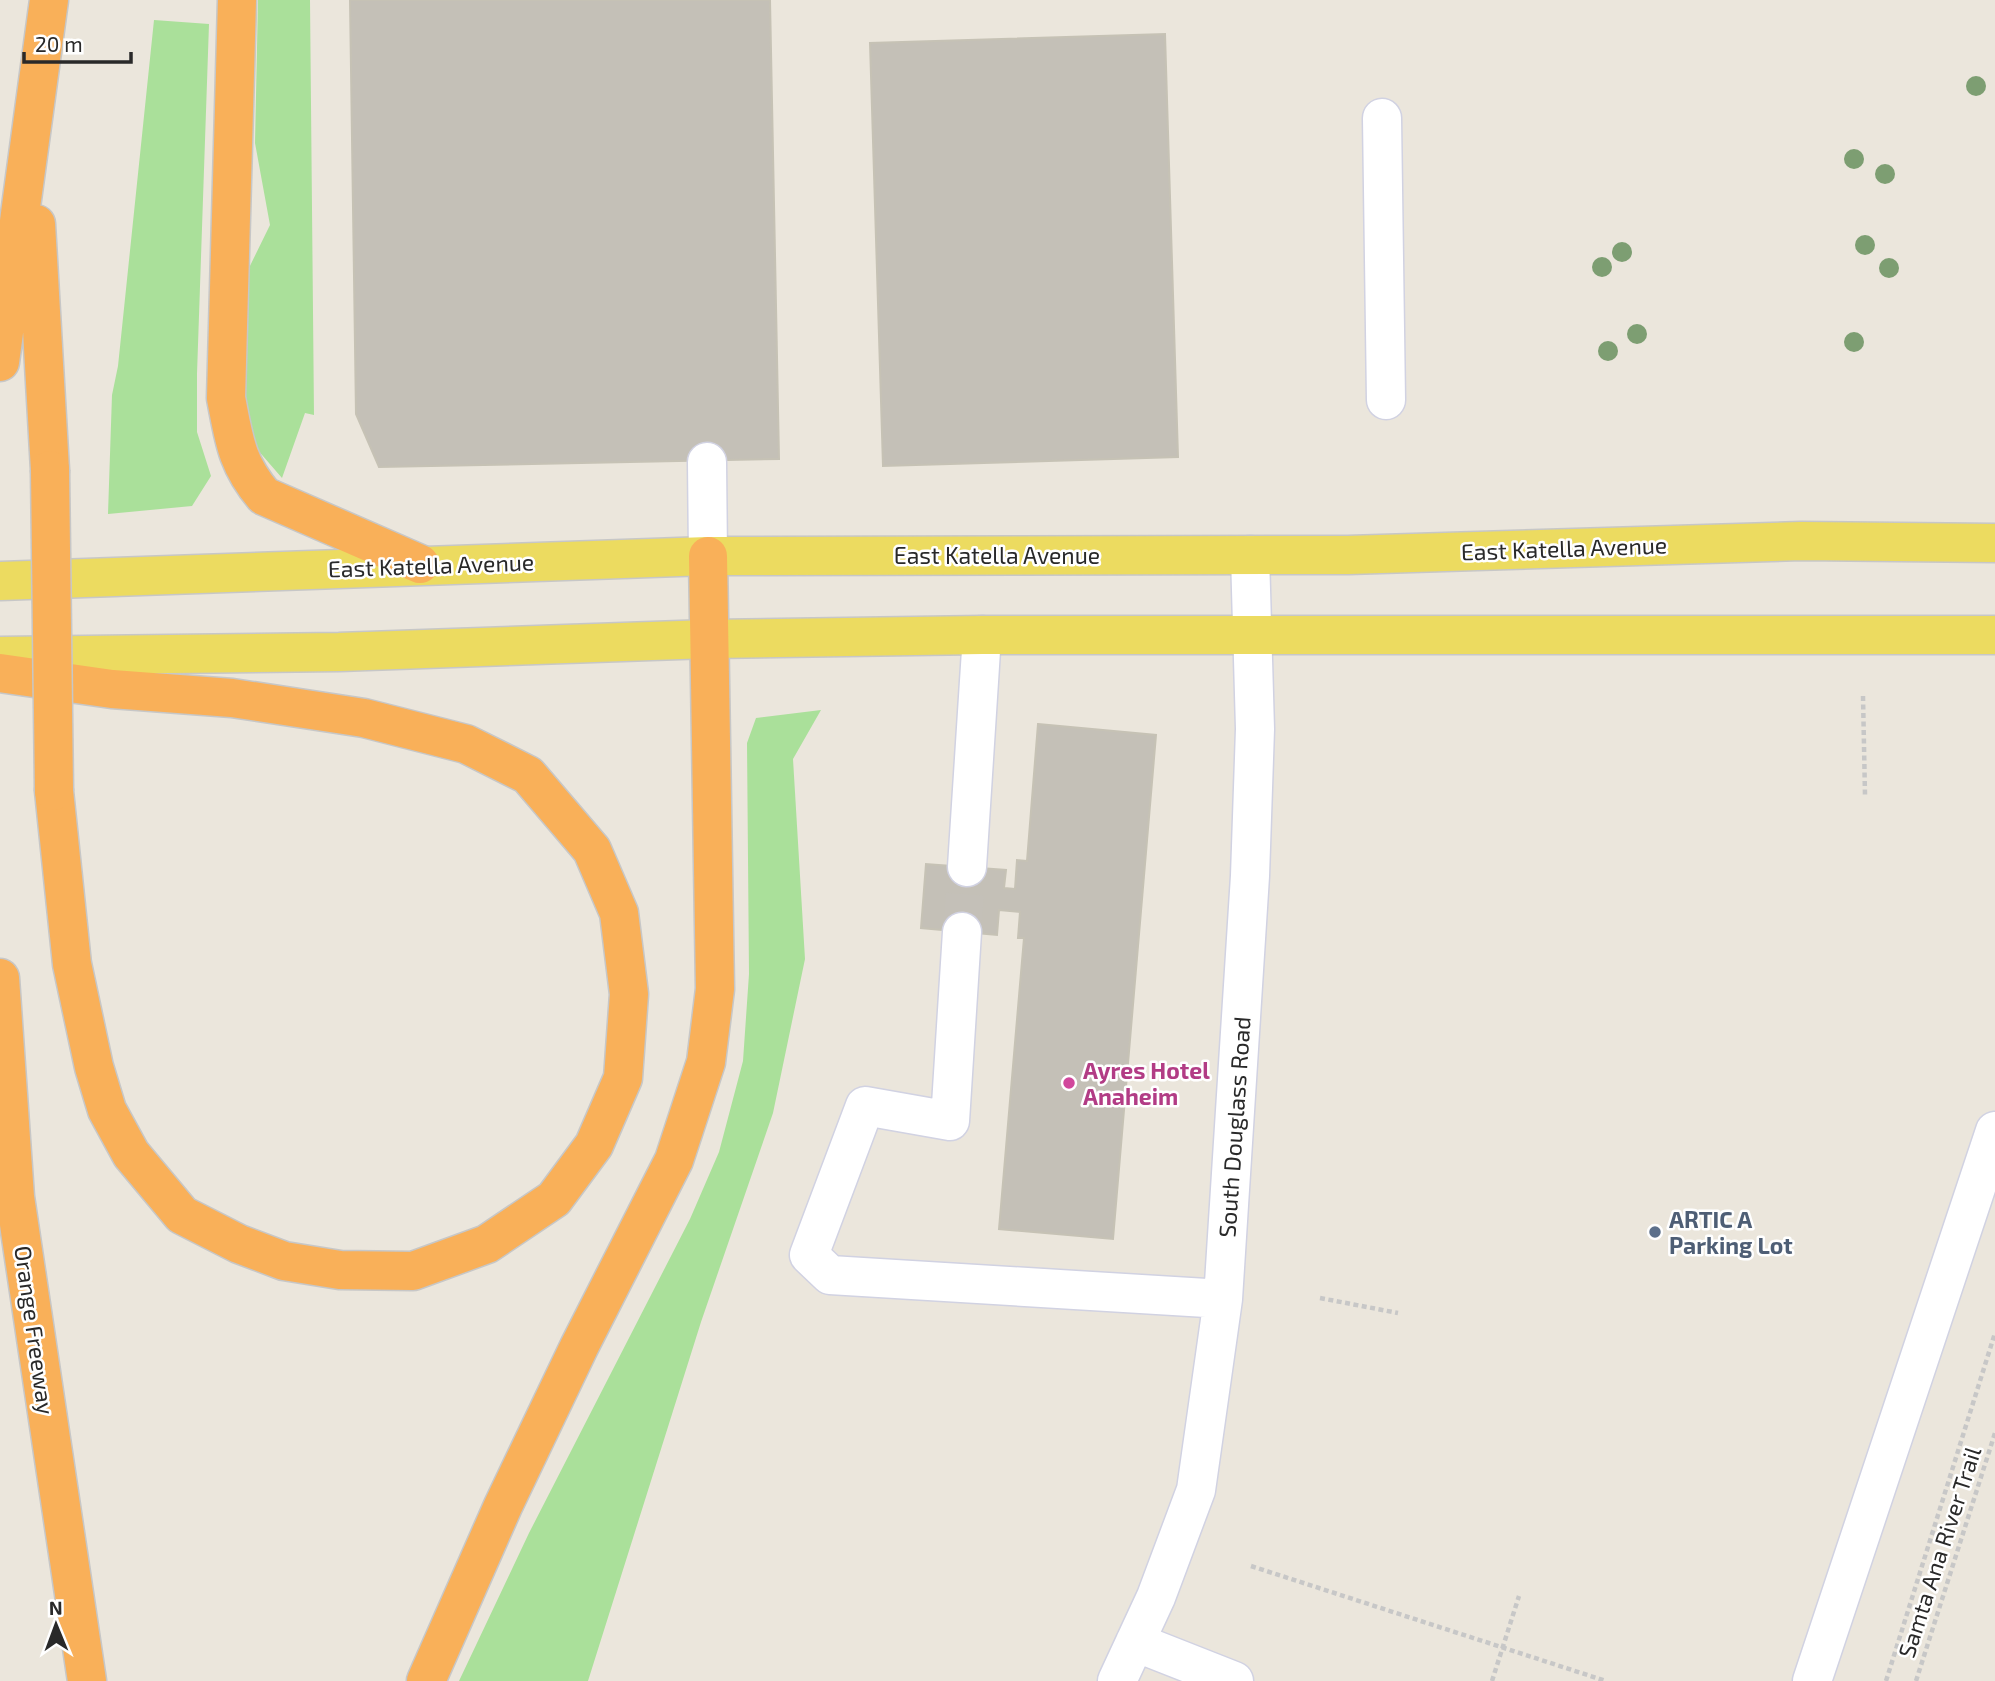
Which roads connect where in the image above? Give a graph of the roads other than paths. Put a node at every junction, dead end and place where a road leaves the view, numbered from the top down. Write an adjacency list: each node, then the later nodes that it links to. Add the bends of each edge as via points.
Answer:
1 (49, 0): 4 (highway)
2 (237, 0): 11 (highway, via 226,398 237,452 247,476 264,496)
3 (1382, 118): 6 (street)
4 (31, 131): 5 (highway); 18 (highway, bridge, via 50,470 54,791 72,964 107,1110 131,1154 182,1215 284,1261 340,1270 413,1271 487,1244 554,1199 594,1145 623,1078 629,994 619,913 592,850 528,775 466,744 364,718 232,698 112,689)
5 (0, 362)
6 (1386, 400)
7 (707, 462): 10 (street)
8 (1995, 543): 9 (main road, East Katella Avenue, via 1801,541)
9 (1250, 555): 10 (main road, East Katella Avenue); 13 (street, South Douglass Road)
10 (708, 556): 11 (main road, East Katella Avenue); 16 (highway)
11 (420, 564): 12 (main road, East Katella Avenue)
12 (0, 581)
13 (1252, 634): 14 (main road); 15 (main road); 23 (street, South Douglass Road, via 1255,729 1250,876)
14 (982, 635): 16 (main road); 19 (street)
15 (1995, 635)
16 (709, 639): 17 (main road, via 339,652); 26 (highway, via 715,989 706,1062 674,1160 503,1506)
17 (0, 656)
18 (0, 673)
19 (967, 867)
20 (962, 932): 23 (street, via 950,1121 865,1106 809,1255 830,1275)
21 (0, 978): 25 (highway, Orange Freeway, via 15,1197)
22 (1995, 1131): 29 (street)
23 (1223, 1299): 24 (street, South Douglass Road, via 1196,1490)
24 (1135, 1642): 27 (street, South Douglass Road); 28 (street)
25 (87, 1681)
26 (426, 1681)
27 (1117, 1681)
28 (1234, 1681)
29 (1812, 1681)

